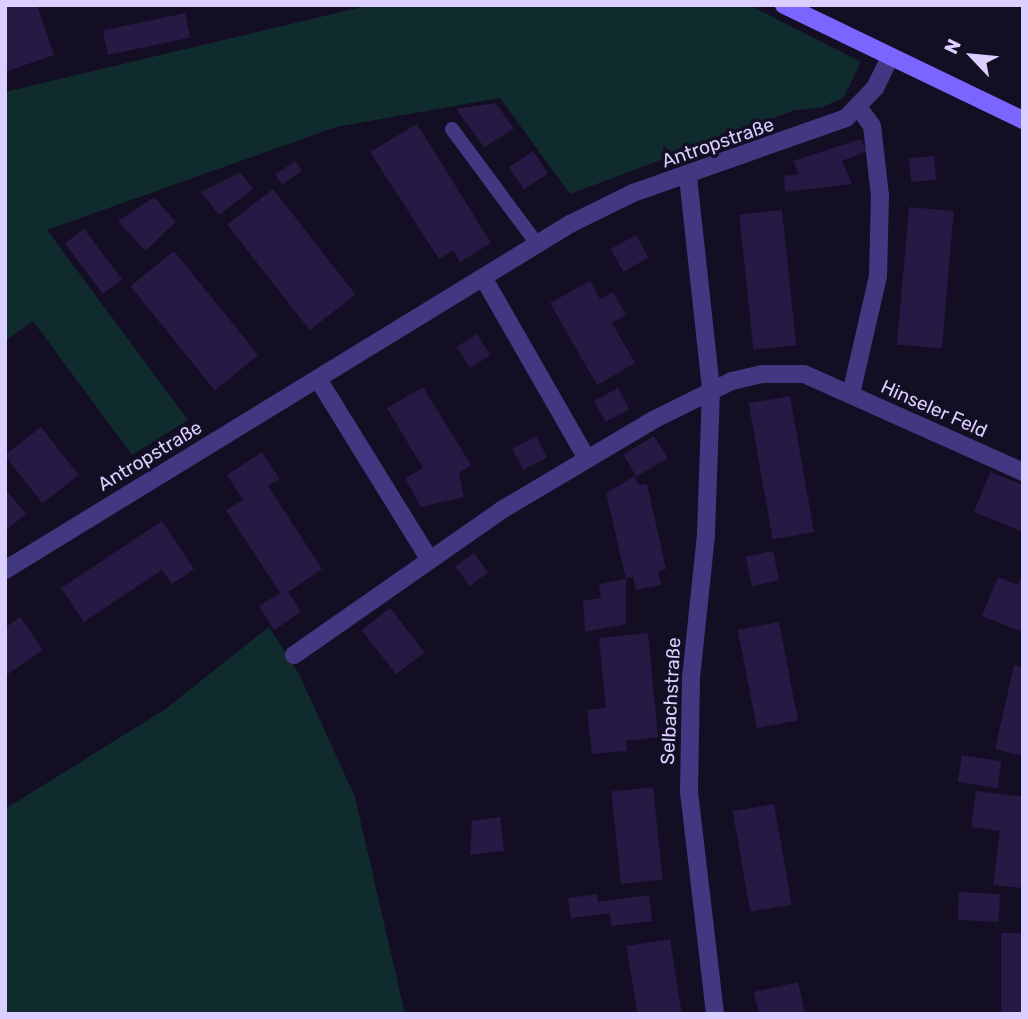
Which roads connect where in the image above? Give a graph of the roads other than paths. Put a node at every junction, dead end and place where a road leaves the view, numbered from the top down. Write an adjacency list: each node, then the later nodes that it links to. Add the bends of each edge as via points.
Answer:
1 (784, 5): 2 (main road)
2 (890, 57): 3 (street, Antropstraße); 4 (main road)
3 (858, 107): 6 (street, Antropstraße, via 828,128); 11 (street, via 872,126 878,155 878,276)
4 (1023, 120)
5 (452, 129): 7 (lane)
6 (688, 177): 7 (street, Antropstraße, via 633,193); 10 (street, Selbachstraße)
7 (537, 244): 8 (street, Antropstraße)
8 (484, 279): 9 (street, Antropstraße); 12 (street)
9 (318, 379): 14 (street); 15 (street, Antropstraße)
10 (710, 390): 11 (street, Hinseler Feld, via 783,372); 12 (street); 17 (street, Selbachstraße, via 707,523 691,677 689,792)
11 (851, 394): 13 (street, Hinseler Feld)
12 (586, 457): 14 (street)
13 (1023, 472)
14 (428, 558): 16 (street)
15 (5, 570)
16 (294, 655)
17 (715, 1014)

